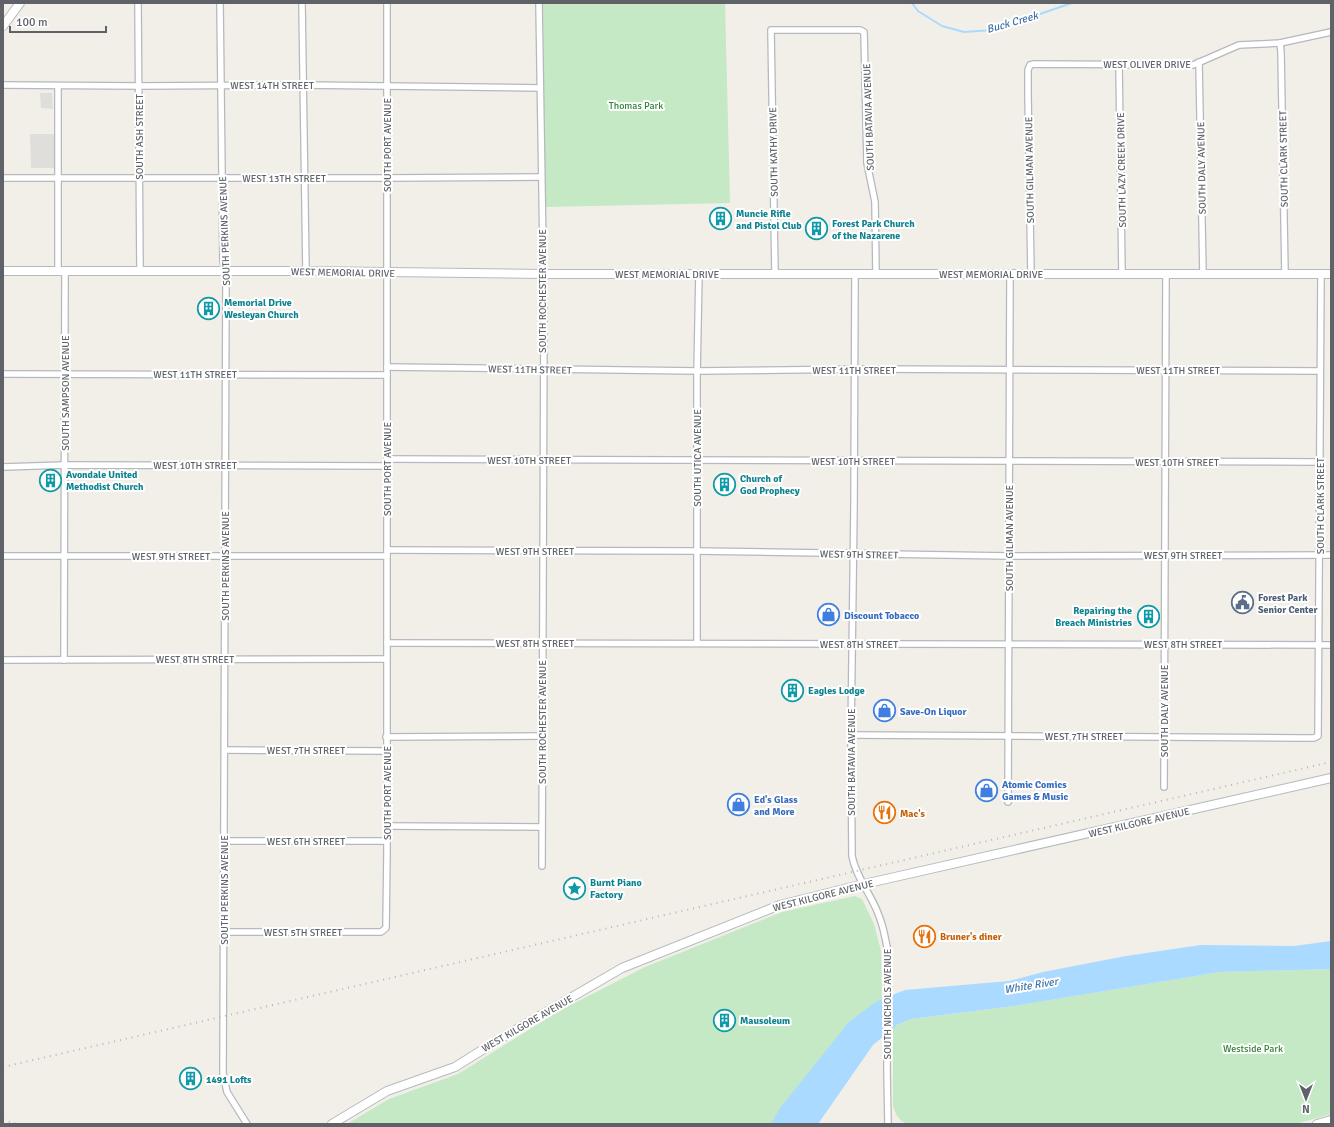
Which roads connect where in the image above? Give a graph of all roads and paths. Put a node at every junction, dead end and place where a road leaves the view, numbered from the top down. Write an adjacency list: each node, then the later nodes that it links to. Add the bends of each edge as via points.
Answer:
1 (20, 3): 7 (main road)
2 (138, 3): 18 (street, SOUTH ASH STREET)
3 (220, 3): 15 (street, SOUTH PERKINS AVENUE)
4 (302, 3): 16 (street)
5 (387, 3): 19 (street, SOUTH PORT AVENUE)
6 (539, 3): 20 (street, SOUTH ROCHESTER AVENUE)
7 (3, 26)
8 (864, 32): 36 (street, SOUTH KATHY DRIVE, via 771,30); 38 (street, SOUTH BATAVIA AVENUE, via 867,163 875,202)
9 (1331, 32): 10 (street, WEST OLIVER DRIVE)
10 (1280, 43): 11 (street, WEST OLIVER DRIVE, via 1239,45); 43 (street, SOUTH CLARK STREET)
11 (1200, 62): 12 (street, WEST OLIVER DRIVE, via 1193,65); 46 (street, SOUTH DALY AVENUE)
12 (1119, 64): 13 (street, WEST OLIVER DRIVE); 41 (street, SOUTH LAZY CREEK DRIVE)
13 (1030, 66): 40 (street, SOUTH GILMAN AVENUE, via 1028,94)
14 (3, 85): 17 (street, WEST 14TH STREET)
15 (221, 85): 16 (street, WEST 14TH STREET); 18 (street, WEST 14TH STREET); 25 (street, SOUTH PERKINS AVENUE)
16 (302, 85): 19 (street, WEST 14TH STREET); 26 (street)
17 (58, 86): 18 (street, WEST 14TH STREET); 24 (street, SOUTH SAMPSON AVENUE)
18 (139, 86): 21 (street, SOUTH ASH STREET)
19 (387, 86): 20 (street, WEST 14TH STREET); 27 (street, SOUTH PORT AVENUE)
20 (540, 88): 22 (street, SOUTH ROCHESTER AVENUE)
21 (140, 177): 24 (street, WEST 13TH STREET); 25 (street, WEST 13TH STREET); 30 (street, SOUTH ASH STREET)
22 (541, 177): 27 (street, WEST 13TH STREET); 35 (street, SOUTH ROCHESTER AVENUE)
23 (3, 178): 24 (street, WEST 13TH STREET)
24 (58, 178): 29 (street, SOUTH SAMPSON AVENUE)
25 (223, 178): 26 (street, WEST 13TH STREET); 32 (street, SOUTH PERKINS AVENUE)
26 (304, 178): 27 (street, WEST 13TH STREET); 31 (street)
27 (387, 178): 33 (street, SOUTH PORT AVENUE)
28 (3, 271): 29 (main road, WEST MEMORIAL DRIVE)
29 (62, 271): 30 (main road, WEST MEMORIAL DRIVE); 55 (street, SOUTH SAMPSON AVENUE)
30 (140, 271): 32 (main road, WEST MEMORIAL DRIVE)
31 (306, 271): 32 (main road, WEST MEMORIAL DRIVE); 33 (main road, WEST MEMORIAL DRIVE)
32 (224, 272): 56 (street, SOUTH PERKINS AVENUE)
33 (387, 272): 35 (main road, WEST MEMORIAL DRIVE); 47 (street, SOUTH PORT AVENUE)
34 (699, 273): 35 (main road, WEST MEMORIAL DRIVE); 36 (main road, WEST MEMORIAL DRIVE); 51 (street, SOUTH UTICA AVENUE)
35 (543, 274): 49 (street, SOUTH ROCHESTER AVENUE)
36 (775, 274): 37 (main road, WEST MEMORIAL DRIVE)
37 (855, 274): 38 (main road, WEST MEMORIAL DRIVE); 48 (street, SOUTH BATAVIA AVENUE)
38 (876, 274): 39 (main road, WEST MEMORIAL DRIVE)
39 (1010, 274): 40 (main road, WEST MEMORIAL DRIVE); 50 (street, SOUTH GILMAN AVENUE)
40 (1032, 274): 41 (main road, WEST MEMORIAL DRIVE)
41 (1122, 274): 42 (main road, WEST MEMORIAL DRIVE)
42 (1166, 274): 46 (main road, WEST MEMORIAL DRIVE); 52 (street, SOUTH DALY AVENUE)
43 (1285, 274): 44 (main road, WEST MEMORIAL DRIVE); 46 (main road, WEST MEMORIAL DRIVE)
44 (1321, 274): 45 (main road, WEST MEMORIAL DRIVE); 53 (street, SOUTH CLARK STREET)
45 (1331, 274)
46 (1203, 275)
47 (387, 367): 49 (street, WEST 11TH STREET); 57 (street, SOUTH PORT AVENUE)
48 (854, 369): 50 (street, WEST 11TH STREET); 51 (street, WEST 11TH STREET); 61 (street, SOUTH BATAVIA AVENUE)
49 (543, 370): 51 (street, WEST 11TH STREET); 59 (street, SOUTH ROCHESTER AVENUE)
50 (1009, 370): 52 (street, WEST 11TH STREET); 62 (street, SOUTH GILMAN AVENUE)
51 (698, 371): 60 (street, SOUTH UTICA AVENUE)
52 (1165, 371): 53 (street, WEST 11TH STREET); 63 (street, SOUTH DALY AVENUE)
53 (1320, 371): 64 (street, SOUTH CLARK STREET)
54 (3, 374): 55 (street, WEST 11TH STREET)
55 (65, 374): 56 (street, WEST 11TH STREET); 65 (street, SOUTH SAMPSON AVENUE)
56 (226, 374): 57 (street, WEST 11TH STREET); 66 (street, SOUTH PERKINS AVENUE)
57 (387, 375): 58 (street, SOUTH PORT AVENUE)
58 (387, 459): 59 (street, WEST 10TH STREET); 68 (street, SOUTH PORT AVENUE)
59 (542, 460): 60 (street, WEST 10TH STREET); 69 (street, SOUTH ROCHESTER AVENUE)
60 (697, 460): 61 (street, WEST 10TH STREET); 70 (street, SOUTH UTICA AVENUE)
61 (854, 461): 62 (street, WEST 10TH STREET); 72 (street, SOUTH BATAVIA AVENUE)
62 (1009, 462): 63 (street, WEST 10TH STREET); 78 (street, SOUTH GILMAN AVENUE)
63 (1165, 462): 64 (street, WEST 10TH STREET); 73 (street, SOUTH DALY AVENUE)
64 (1320, 462): 79 (street, SOUTH CLARK STREET)
65 (65, 465): 66 (street, WEST 10TH STREET); 67 (street, WEST 10TH STREET); 76 (street, SOUTH SAMPSON AVENUE)
66 (226, 465): 68 (street, WEST 10TH STREET); 77 (street, SOUTH PERKINS AVENUE)
67 (3, 466)
68 (387, 466): 71 (street, SOUTH PORT AVENUE)
69 (543, 551): 70 (street, WEST 9TH STREET); 71 (street, WEST 9TH STREET); 81 (street, SOUTH ROCHESTER AVENUE)
70 (697, 552): 72 (street, WEST 9TH STREET); 82 (street, SOUTH UTICA AVENUE)
71 (387, 553): 77 (street, WEST 9TH STREET); 80 (street, SOUTH PORT AVENUE)
72 (853, 555): 78 (street, WEST 9TH STREET); 83 (street, SOUTH BATAVIA AVENUE)
73 (1165, 555): 78 (street, WEST 9TH STREET); 79 (street, WEST 9TH STREET); 85 (street, SOUTH DALY AVENUE)
74 (1331, 555): 79 (street, WEST 9TH STREET)
75 (3, 556): 76 (street, WEST 9TH STREET)
76 (64, 556): 77 (street, WEST 9TH STREET); 91 (street, SOUTH SAMPSON AVENUE)
77 (226, 556): 88 (street, SOUTH PERKINS AVENUE)
78 (1009, 556): 84 (street, SOUTH GILMAN AVENUE)
79 (1320, 556): 86 (street, SOUTH CLARK STREET)
80 (387, 642): 81 (street, WEST 8TH STREET); 89 (street, SOUTH PORT AVENUE)
81 (542, 643): 82 (street, WEST 8TH STREET); 93 (street, SOUTH ROCHESTER AVENUE)
82 (697, 643): 83 (street, WEST 8TH STREET)
83 (852, 644): 84 (street, WEST 8TH STREET); 92 (street, SOUTH BATAVIA AVENUE)
84 (1008, 644): 85 (street, WEST 8TH STREET); 94 (street, SOUTH GILMAN AVENUE)
85 (1164, 644): 86 (street, WEST 8TH STREET); 95 (street, SOUTH DALY AVENUE)
86 (1318, 645): 87 (street, WEST 8TH STREET); 97 (street, SOUTH CLARK STREET, via 1319,733)
87 (1331, 645)
88 (225, 659): 89 (street, WEST 8TH STREET); 91 (street, WEST 8TH STREET); 98 (street, SOUTH PERKINS AVENUE)
89 (386, 659): 96 (street, SOUTH PORT AVENUE)
90 (3, 660): 91 (street, WEST 8TH STREET)
91 (64, 660)
92 (851, 735): 94 (street, WEST 7TH STREET); 108 (street, SOUTH BATAVIA AVENUE)
93 (542, 736): 96 (street); 104 (street, SOUTH ROCHESTER AVENUE)
94 (1008, 736): 95 (street, WEST 7TH STREET); 102 (street, SOUTH GILMAN AVENUE)
95 (1163, 736): 97 (street, WEST 7TH STREET); 101 (street, SOUTH DALY AVENUE)
96 (386, 737): 99 (street, SOUTH PORT AVENUE)
97 (1316, 737)
98 (225, 750): 99 (street, WEST 7TH STREET); 105 (street, SOUTH PERKINS AVENUE)
99 (386, 750): 103 (street, SOUTH PORT AVENUE)
100 (1331, 778): 109 (main road, WEST KILGORE AVENUE)
101 (1164, 787)
102 (1008, 802)
103 (387, 826): 104 (street); 106 (street, SOUTH PORT AVENUE)
104 (542, 826): 107 (street, SOUTH ROCHESTER AVENUE)
105 (224, 841): 106 (street, WEST 6TH STREET); 110 (street, SOUTH PERKINS AVENUE)
106 (387, 842): 111 (street, SOUTH PORT AVENUE, via 386,928)
107 (542, 866)
108 (854, 867): 109 (street, SOUTH NICHOLS AVENUE)
109 (864, 884): 114 (main road, WEST KILGORE AVENUE, via 780,905 622,968 455,1067 387,1091); 115 (street, SOUTH NICHOLS AVENUE, via 885,936 888,965)
110 (224, 932): 111 (street, WEST 5TH STREET); 113 (street, SOUTH PERKINS AVENUE, via 224,1078 227,1092)
111 (381, 932)
112 (1331, 1120): 116 (main road)
113 (247, 1124)
114 (332, 1124)
115 (888, 1124)
116 (1318, 1124)

